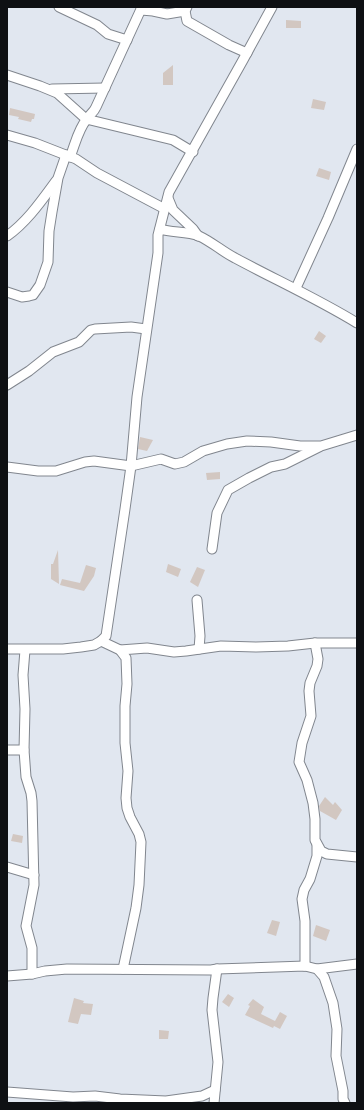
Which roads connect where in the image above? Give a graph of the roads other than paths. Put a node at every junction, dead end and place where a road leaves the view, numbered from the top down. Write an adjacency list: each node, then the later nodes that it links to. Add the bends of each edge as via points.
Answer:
1 (59, 7): 5 (street, via 97,25 108,34)
2 (272, 7): 6 (street)
3 (141, 8): 4 (street, via 167,14); 5 (street)
4 (186, 9): 6 (street, via 187,21 229,46)
5 (128, 40): 8 (street)
6 (247, 53): 13 (street)
7 (7, 75): 9 (street)
8 (105, 88): 9 (street); 10 (street, via 93,113)
9 (50, 89): 10 (street)
10 (86, 119): 13 (street, via 173,140); 14 (street)
11 (7, 135): 14 (street)
12 (357, 150): 21 (street)
13 (192, 152): 16 (street)
14 (68, 156): 15 (street); 17 (street, via 115,184)
15 (58, 178): 19 (street, via 41,202); 22 (street, via 49,231 48,262 40,284 33,295 22,297)
16 (168, 198): 17 (street); 20 (street, via 173,210)
17 (165, 209): 18 (street)
18 (160, 229): 20 (street); 24 (street)
19 (7, 236)
20 (198, 236): 21 (street)
21 (296, 288): 23 (street)
22 (7, 292)
23 (357, 323)
24 (146, 329): 25 (street, via 91,330 79,342 53,352); 28 (street)
25 (7, 385)
26 (357, 435): 27 (street)
27 (321, 446): 28 (street, via 247,441 203,451 175,464 161,459); 30 (street, via 290,462 271,467 228,490 217,513)
28 (131, 466): 29 (street, via 94,461 56,471); 32 (street, via 106,636)
29 (7, 467)
30 (212, 549)
31 (197, 600): 36 (street)
32 (101, 641): 37 (street, via 82,647); 38 (street)
33 (315, 643): 34 (street); 36 (street); 41 (street, via 317,666 309,691 311,716 299,762 313,803)
34 (357, 643)
35 (7, 649): 37 (street)
36 (199, 649): 38 (street, via 174,652 147,648)
37 (25, 650): 40 (street)
38 (120, 650): 47 (street, via 126,658 127,808 139,834 141,850 136,908)
39 (7, 750): 40 (street)
40 (24, 750): 44 (street, via 26,777 32,801)
41 (317, 845): 42 (street, via 327,854); 46 (street, via 317,856 302,899 305,921)
42 (357, 857)
43 (7, 866): 44 (street)
44 (34, 875): 50 (street, via 26,926 32,948)
45 (357, 964): 49 (street)
46 (305, 966): 48 (street); 49 (street)
47 (122, 969): 48 (street); 50 (street, via 67,969)
48 (217, 969): 52 (street, via 212,998 218,1062)
49 (317, 969): 55 (street, via 324,977 336,1016 336,1056)
50 (32, 974): 51 (street)
51 (7, 976)
52 (215, 1090): 53 (street, via 202,1096 166,1101); 54 (street)
53 (7, 1092)
54 (214, 1103)
55 (345, 1103)

